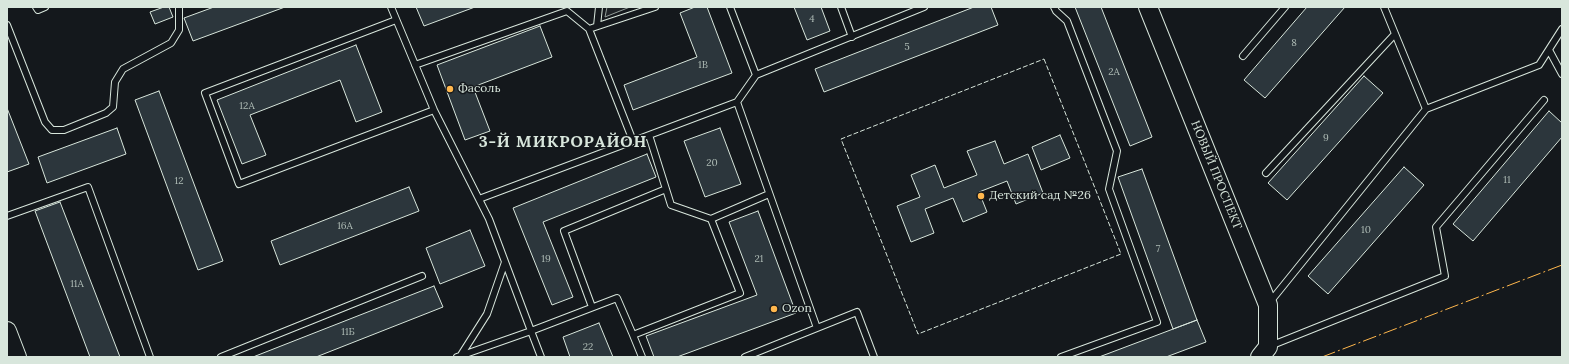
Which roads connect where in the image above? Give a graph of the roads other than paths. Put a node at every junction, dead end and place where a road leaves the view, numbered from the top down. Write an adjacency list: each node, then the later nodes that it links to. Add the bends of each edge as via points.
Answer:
1 (36, 7): 2 (lane, via 38,10)
2 (45, 7)
3 (179, 7): 17 (lane, via 179,30 171,43 123,69 116,82 113,107 106,113 64,130 52,130 45,122)
4 (391, 7): 16 (lane)
5 (599, 7): 18 (lane)
6 (655, 7): 18 (lane)
7 (730, 7): 27 (lane)
8 (841, 7): 22 (lane)
9 (905, 7): 15 (lane)
10 (924, 7): 15 (lane)
11 (1054, 7): 57 (lane, via 1067,21 1117,151 1109,188 1157,322)
12 (1148, 7): 42 (street, НОВЫЙ ПРОСПЕКТ)
13 (1285, 7): 24 (lane)
14 (1384, 7): 21 (lane)
15 (908, 14): 22 (lane)
16 (396, 20): 25 (lane); 31 (lane, via 205,93 239,184)
17 (7, 25)
18 (597, 26): 19 (lane)
19 (588, 29): 25 (lane, via 567,11); 33 (lane)
20 (1562, 29): 23 (lane)
21 (1395, 34): 30 (lane); 34 (lane)
22 (852, 37): 27 (lane)
23 (1549, 50): 26 (lane); 30 (lane, via 1539,65)
24 (1243, 56)
25 (415, 65): 31 (lane)
26 (1562, 74)
27 (756, 75): 29 (lane)
28 (1544, 100): 48 (lane, via 1436,227 1445,276)
29 (737, 102): 32 (lane); 36 (lane)
30 (1426, 109): 42 (lane)
31 (434, 110): 37 (lane)
32 (649, 135): 33 (lane); 35 (lane)
33 (633, 141): 37 (lane)
34 (1266, 173)
35 (666, 189): 39 (lane, via 671,205); 43 (lane, via 564,231)
36 (769, 194): 39 (lane); 44 (lane)
37 (479, 199): 40 (lane)
38 (7, 216): 51 (lane, via 88,187)
39 (711, 219): 47 (lane, via 740,293)
40 (505, 262): 46 (lane); 49 (lane, via 487,314)
41 (422, 276): 52 (lane)
42 (1268, 305): 48 (street, НОВЫЙ ПРОСПЕКТ)
43 (592, 307): 46 (lane); 47 (lane, via 617,298)
44 (817, 328): 55 (lane); 56 (lane, via 857,312)
45 (7, 331): 50 (street)
46 (531, 331): 49 (lane); 53 (lane)
47 (633, 335): 54 (lane)
48 (1264, 352)
49 (459, 356)
50 (17, 357)
51 (150, 357)
52 (221, 357)
53 (541, 357)
54 (642, 357)
55 (744, 357)
56 (874, 357)
57 (1061, 357)

